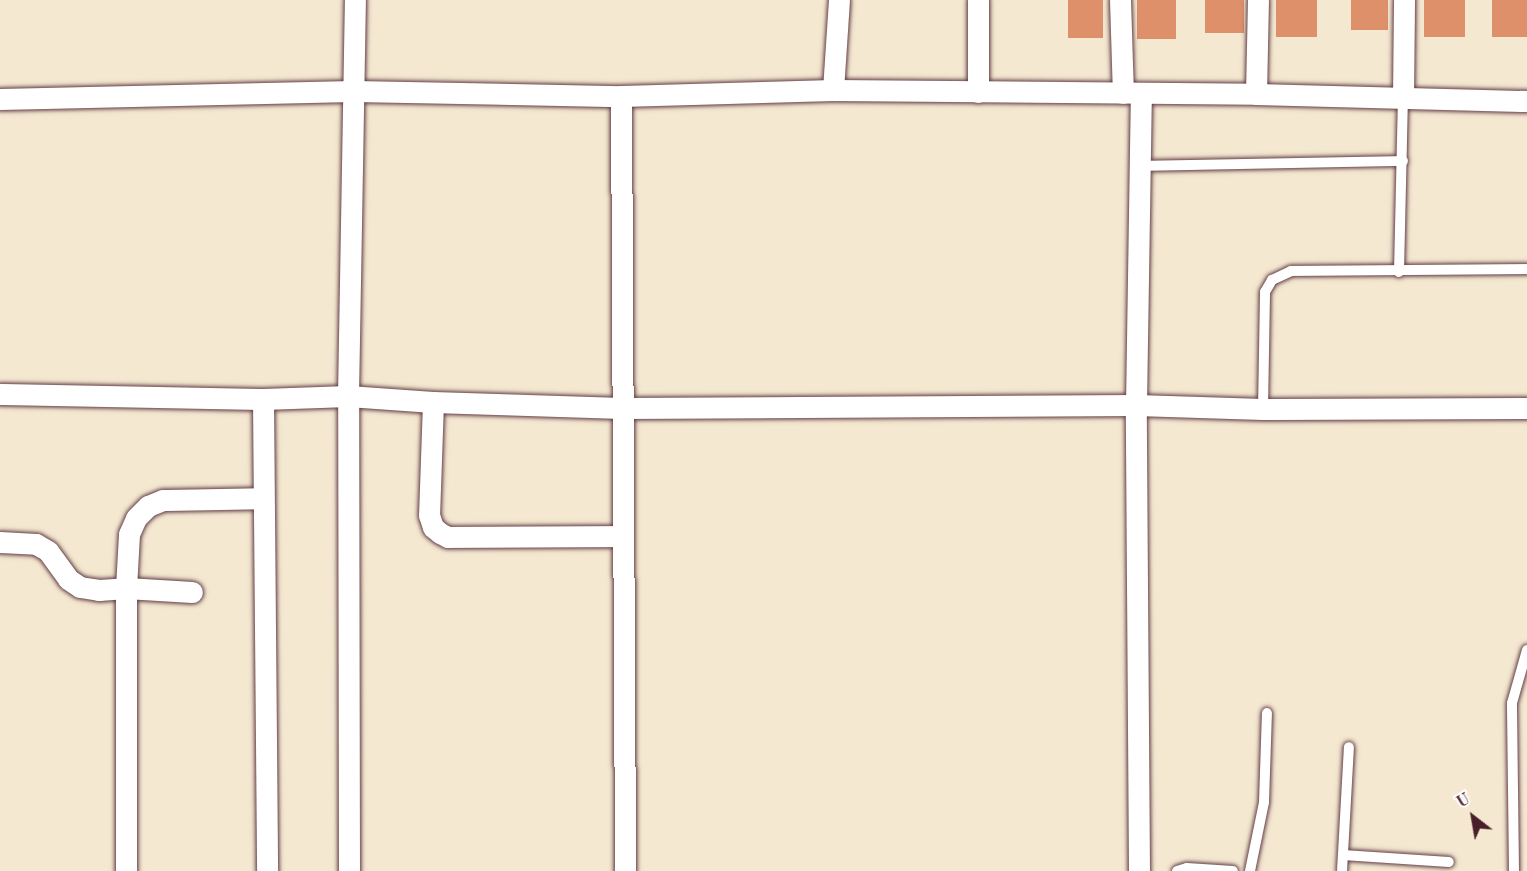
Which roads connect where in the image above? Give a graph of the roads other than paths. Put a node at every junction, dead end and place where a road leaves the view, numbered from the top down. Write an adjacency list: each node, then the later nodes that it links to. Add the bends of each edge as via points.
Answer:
1 (355, 0): 8 (street)
2 (840, 0): 7 (street)
3 (978, 0): 9 (street)
4 (1120, 0): 10 (street)
5 (1258, 0): 11 (street)
6 (1404, 0): 13 (street)
7 (833, 90): 9 (street); 12 (street)
8 (353, 91): 12 (street); 14 (street); 21 (street)
9 (978, 92): 10 (street)
10 (1132, 94): 11 (street); 17 (street)
11 (1256, 94): 13 (street)
12 (621, 96): 25 (street)
13 (1403, 98): 15 (street); 16 (lane)
14 (0, 99)
15 (1527, 101)
16 (1403, 161): 17 (lane); 19 (lane)
17 (1141, 166): 24 (street)
18 (1527, 268): 19 (lane)
19 (1399, 272): 27 (lane, via 1291,271 1272,280 1265,292)
20 (0, 394): 22 (street)
21 (348, 396): 22 (street); 23 (street); 40 (street)
22 (263, 399): 28 (street)
23 (433, 402): 25 (street); 29 (street, via 429,515 440,533 448,537)
24 (1136, 405): 25 (street); 27 (street); 42 (street)
25 (622, 408): 29 (street)
26 (1527, 408): 27 (street)
27 (1263, 409)
28 (263, 498): 31 (street, via 163,500 148,506 136,518 129,534); 39 (street)
29 (623, 536): 41 (street)
30 (0, 542): 31 (street, via 36,544 48,551 68,579 80,587)
31 (126, 588): 32 (street); 38 (street)
32 (192, 592)
33 (1527, 650): 47 (lane, via 1512,703)
34 (1267, 713): 45 (lane, via 1264,802)
35 (1349, 747): 36 (lane)
36 (1343, 855): 37 (lane); 46 (lane)
37 (1449, 862)
38 (126, 871)
39 (267, 871)
40 (349, 871)
41 (625, 871)
42 (1139, 871)
43 (1177, 871): 44 (lane)
44 (1233, 871)
45 (1250, 871)
46 (1342, 871)
47 (1514, 871)

